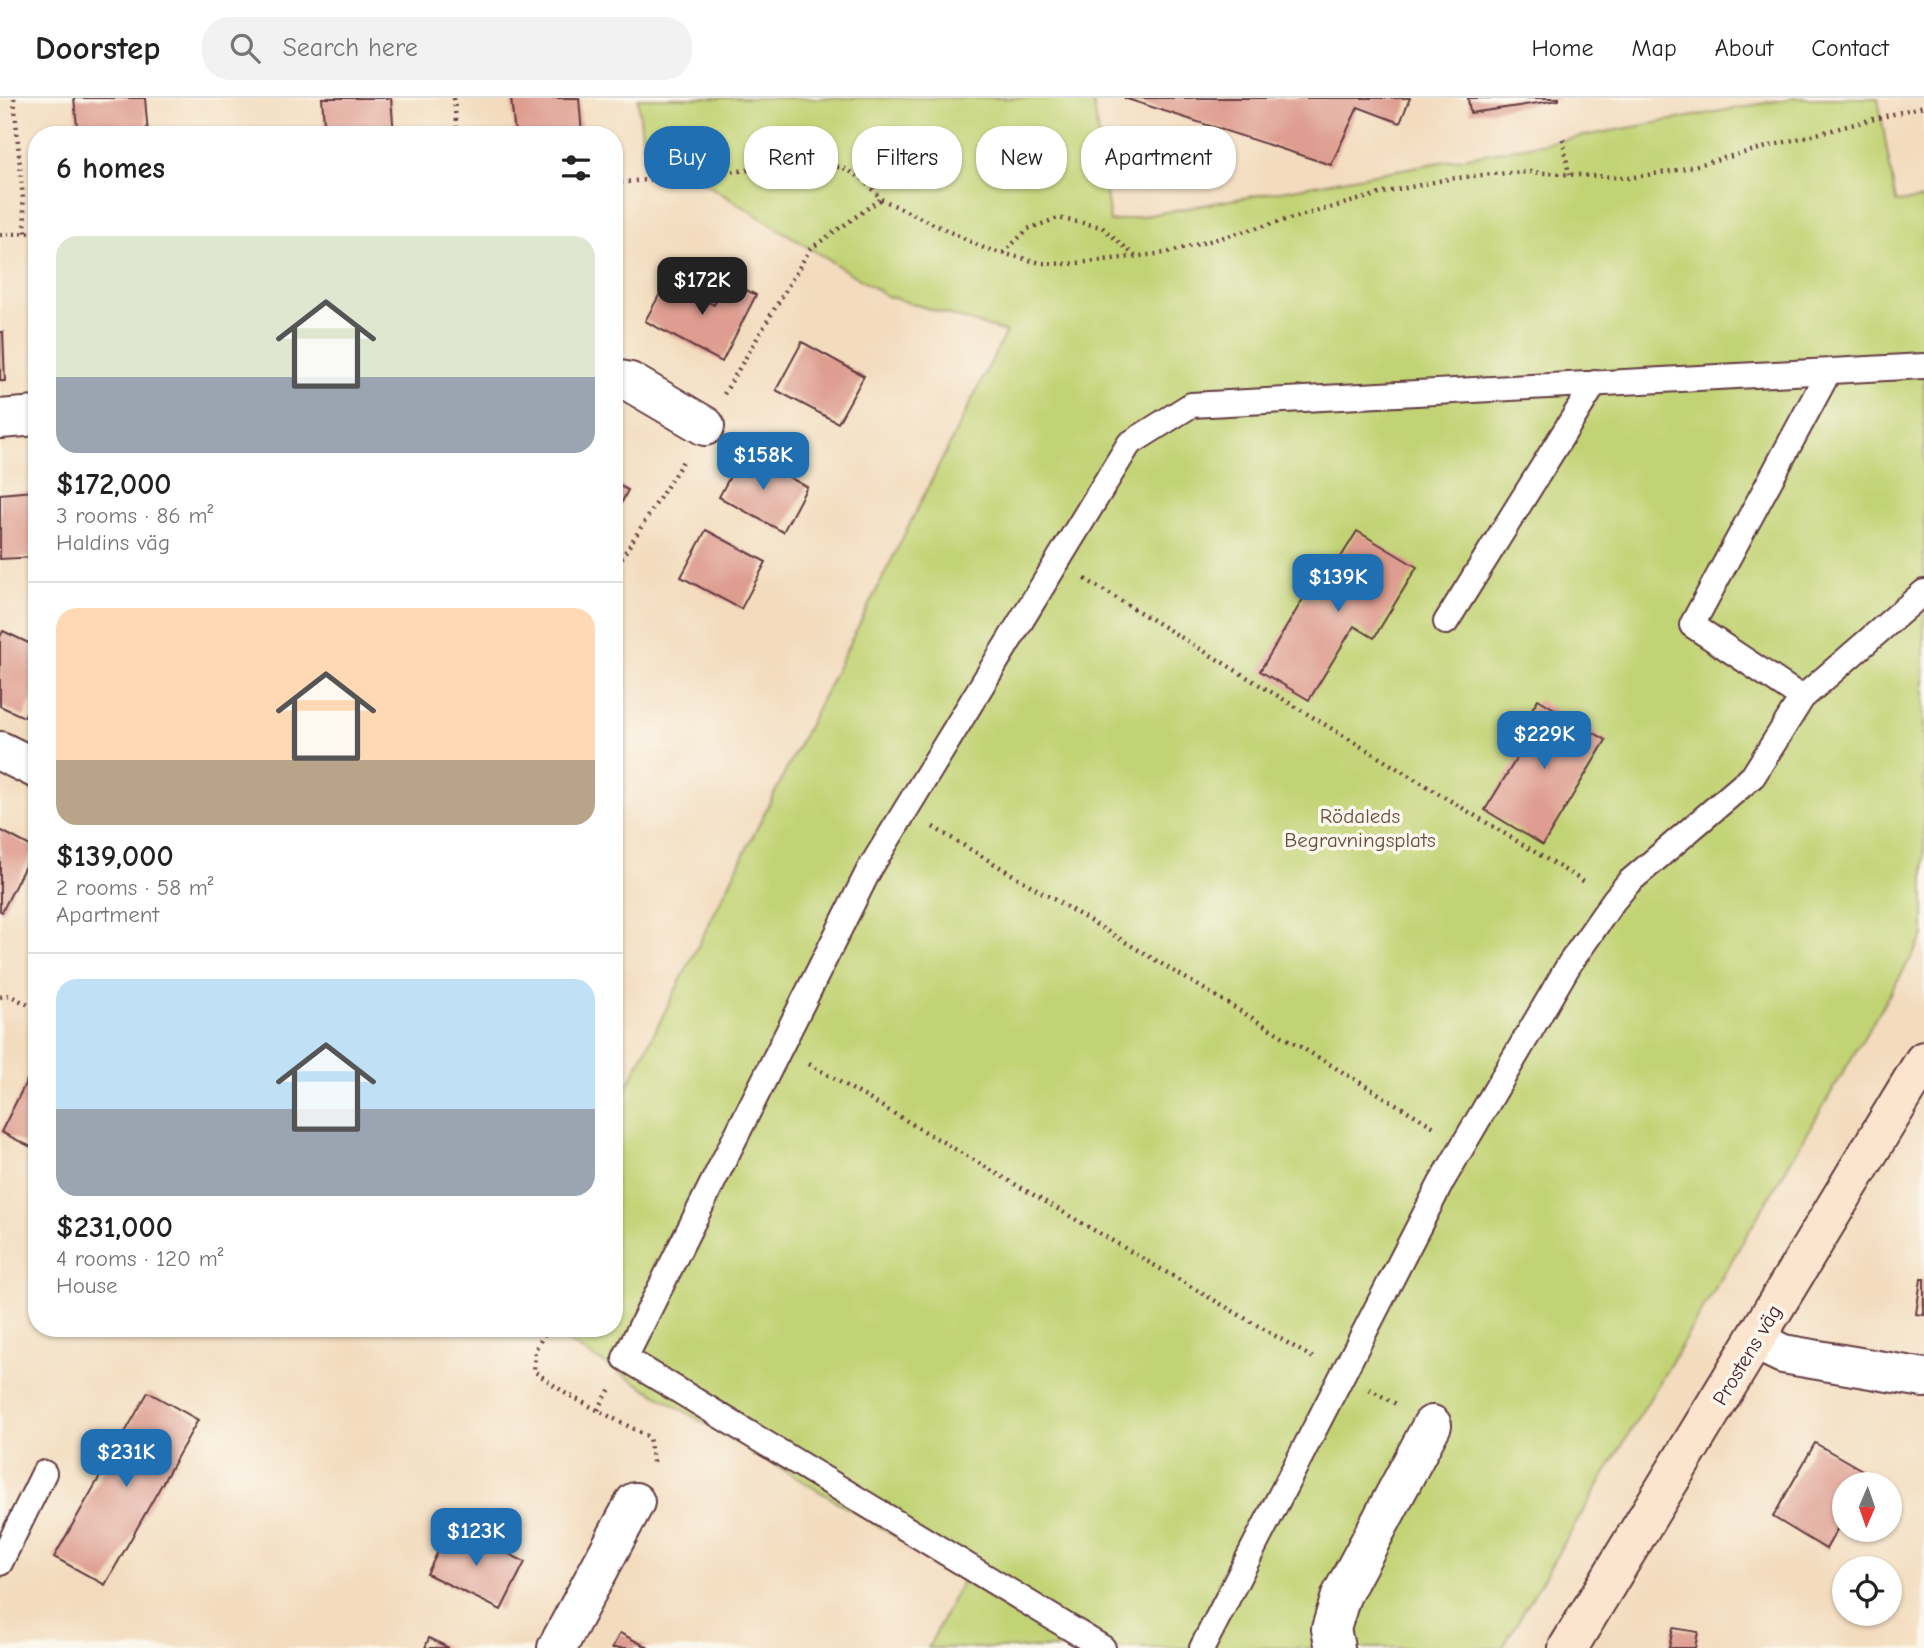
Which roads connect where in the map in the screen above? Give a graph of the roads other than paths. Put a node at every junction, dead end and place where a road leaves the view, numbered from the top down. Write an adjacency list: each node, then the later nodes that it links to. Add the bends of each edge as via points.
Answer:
1 (1924, 366): 2 (lane)
2 (1829, 371): 4 (lane); 10 (lane, via 1692,625)
3 (623, 381): 7 (street)
4 (1595, 383): 9 (lane); 21 (lane, via 1191,405 1129,444 869,870 625,1358)
5 (28, 417): 6 (street)
6 (0, 419)
7 (705, 426)
8 (1924, 592): 10 (lane)
9 (1446, 622)
10 (1802, 698): 22 (lane, via 1754,776 1629,882 1570,963 1441,1183)
11 (0, 751): 12 (street)
12 (28, 765)
13 (1924, 1061): 14 (street, Prostens väg)
14 (1756, 1340): 15 (street, via 1783,1354); 24 (street, Prostens väg)
15 (1924, 1378)
16 (1432, 1425): 23 (street, via 1341,1596 1331,1629)
17 (44, 1472): 19 (lane)
18 (635, 1502): 20 (street)
19 (0, 1563)
20 (557, 1648)
21 (1103, 1648)
22 (1202, 1648)
23 (1335, 1648)
24 (1568, 1648)

